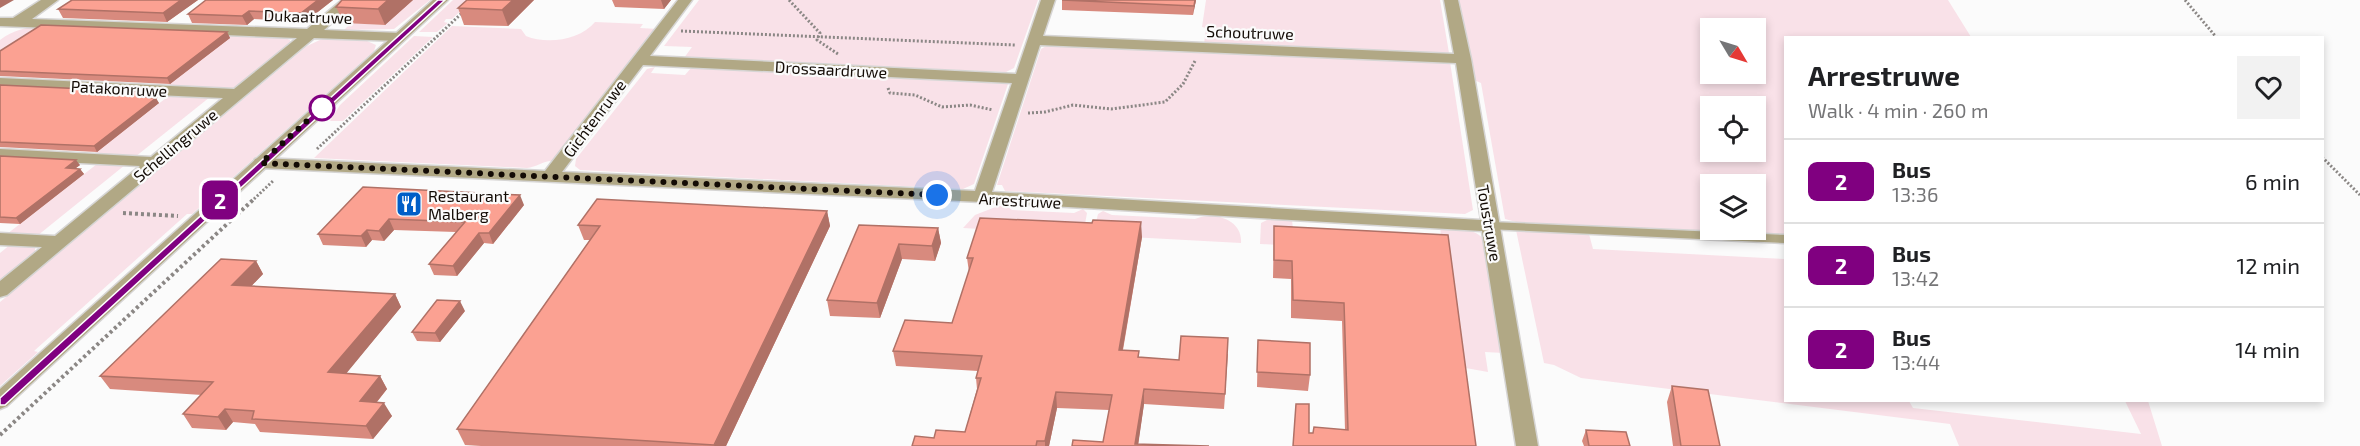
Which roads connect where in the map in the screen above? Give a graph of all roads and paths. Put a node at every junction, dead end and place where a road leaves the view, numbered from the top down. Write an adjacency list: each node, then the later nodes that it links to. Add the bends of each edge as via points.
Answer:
1 (51, 0): 11 (street)
2 (351, 0): 15 (street, Schellingruwe)
3 (441, 0): 18 (street)
4 (686, 0): 13 (street, Gichtenruwe)
5 (789, 0): 17 (path, via 820,33)
6 (1048, 0): 19 (street)
7 (1451, 0): 21 (street, Toustruwe)
8 (2185, 0): 16 (path)
9 (468, 7): 33 (path)
10 (194, 12): 12 (street)
11 (7, 23): 12 (street, Dukaatruwe); 14 (street)
12 (170, 30): 15 (street, Dukaatruwe)
13 (662, 30): 17 (path); 22 (street, Gichtenruwe)
14 (0, 34)
15 (309, 34): 18 (street, Dukaatruwe); 27 (street, Schellingruwe)
16 (2215, 36)
17 (818, 37): 19 (path); 23 (path, via 817,40)
18 (400, 38): 32 (street)
19 (1034, 43): 20 (street, Schoutruwe); 25 (street)
20 (1200, 48): 21 (street, Schoutruwe); 28 (path, via 1183,84 1165,102 1111,109 1073,105 1045,112)
21 (1463, 59): 40 (street, Toustruwe)
22 (639, 60): 23 (street, Drossaardruwe); 34 (street, Gichtenruwe)
23 (865, 71): 24 (street, Drossaardruwe)
24 (887, 72): 25 (street, Drossaardruwe); 28 (path, via 890,93 915,95 942,107 970,105)
25 (1023, 79): 28 (street)
26 (0, 83): 27 (street, Patakonruwe)
27 (237, 94): 31 (street, Schellingruwe)
28 (1011, 112): 36 (street)
29 (0, 154): 31 (street)
30 (2324, 159): 35 (path)
31 (155, 162): 37 (street, Schellingruwe)
32 (261, 163): 33 (street, Arrestruwe); 38 (street)
33 (300, 165): 34 (street, Arrestruwe); 39 (path, via 290,174 280,174)
34 (549, 177): 36 (street, Arrestruwe)
35 (2360, 195)
36 (982, 197): 40 (street, Arrestruwe)
37 (96, 212): 38 (path); 43 (street, Schellingruwe)
38 (201, 217): 39 (path); 45 (street)
39 (233, 218): 46 (path)
40 (1491, 226): 42 (lane); 47 (street, Toustruwe)
41 (0, 239): 43 (street)
42 (1784, 239)
43 (60, 242): 44 (street, Schellingruwe)
44 (0, 291)
45 (0, 401)
46 (0, 435)
47 (1527, 446)

